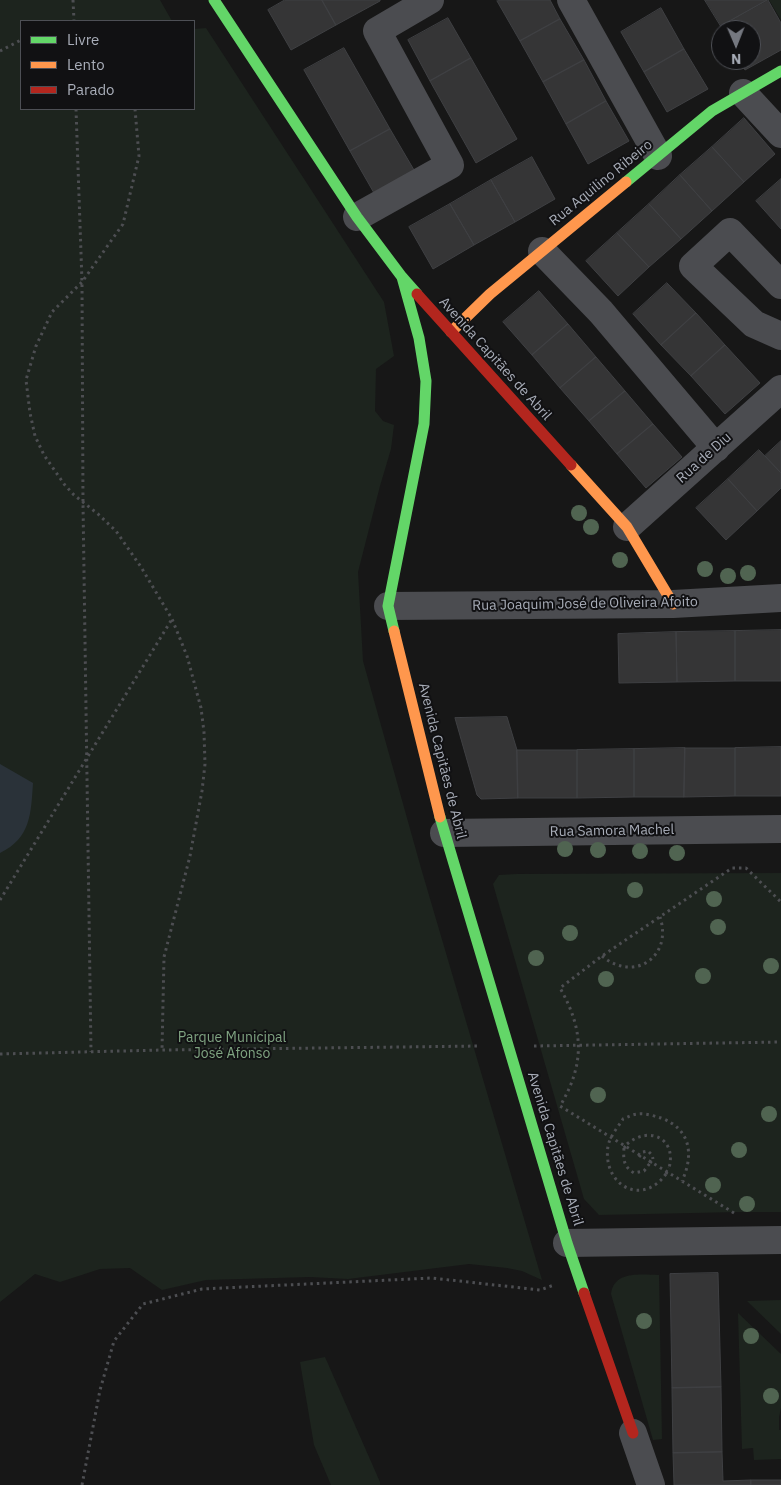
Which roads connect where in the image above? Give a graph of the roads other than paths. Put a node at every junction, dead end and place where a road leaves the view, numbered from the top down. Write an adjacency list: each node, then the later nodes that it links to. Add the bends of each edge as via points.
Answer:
1 (430, 0): 8 (street, via 377,31 450,165)
2 (571, 0): 7 (street)
3 (222, 3): 8 (street, Avenida Capitães de Abril)
4 (781, 71): 5 (street, Rua Aquilino Ribeiro)
5 (743, 93): 6 (street); 7 (street, Rua Aquilino Ribeiro, via 712,111)
6 (781, 134)
7 (658, 156): 9 (street, Rua Aquilino Ribeiro)
8 (356, 217): 10 (street, Avenida Capitães de Abril)
9 (542, 251): 12 (street, Rua Aquilino Ribeiro); 15 (street, via 601,312)
10 (402, 277): 12 (street, Avenida Capitães de Abril); 19 (street, Avenida Capitães de Abril, via 419,338 426,381 424,424)
11 (781, 285): 13 (street, via 730,232 693,266 754,324)
12 (451, 332): 16 (street, Avenida Capitães de Abril)
13 (781, 336)
14 (781, 389): 15 (street, Rua de Diu)
15 (716, 448): 16 (street, Rua de Diu)
16 (627, 527): 18 (street, Avenida Capitães de Abril)
17 (781, 598): 18 (street, Rua Joaquim José de Oliveira Afoito)
18 (673, 604): 19 (street, Rua Joaquim José de Oliveira Afoito)
19 (388, 606): 21 (street, Avenida Capitães de Abril)
20 (781, 828): 21 (street, Rua Samora Machel)
21 (444, 833): 23 (street, Avenida Capitães de Abril)
22 (781, 1240): 23 (street)
23 (567, 1243): 24 (street, Avenida Capitães de Abril)
24 (633, 1433): 25 (street)
25 (651, 1485)

